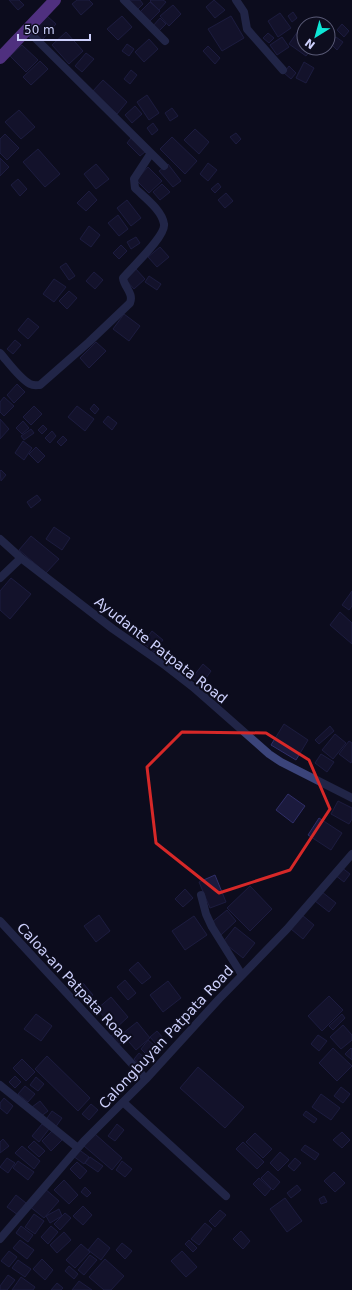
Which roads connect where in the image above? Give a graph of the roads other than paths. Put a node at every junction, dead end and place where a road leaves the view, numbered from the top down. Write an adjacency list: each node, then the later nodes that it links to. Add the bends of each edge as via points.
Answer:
1 (55, 0): 4 (main road)
2 (124, 0): 5 (street)
3 (236, 0): 7 (street, via 244,12 247,29)
4 (27, 30): 6 (main road); 8 (street)
5 (165, 41)
6 (0, 58)
7 (283, 70)
8 (151, 153): 9 (street); 10 (street, via 134,179 134,188 153,205 164,224 157,239 123,278 131,294 130,303 40,385 31,385 24,380)
9 (164, 166)
10 (0, 353)
11 (0, 539): 12 (street, Ayudante Patpata Road)
12 (21, 558): 13 (street); 14 (street, Ayudante Patpata Road, via 182,679 269,754)
13 (0, 578)
14 (352, 798)
15 (352, 854): 18 (street, Calongbuyan Patpata Road, via 287,929)
16 (201, 895): 18 (street, via 212,927)
17 (0, 921): 19 (street, Caloa-an Patpata Road)
18 (242, 975): 19 (street, Calongbuyan Patpata Road)
19 (146, 1079): 21 (street, Calongbuyan Patpata Road)
20 (0, 1086): 22 (street)
21 (123, 1102): 22 (street, Calongbuyan Patpata Road); 23 (street)
22 (78, 1148): 24 (street, Calongbuyan Patpata Road)
23 (226, 1196)
24 (0, 1239)

